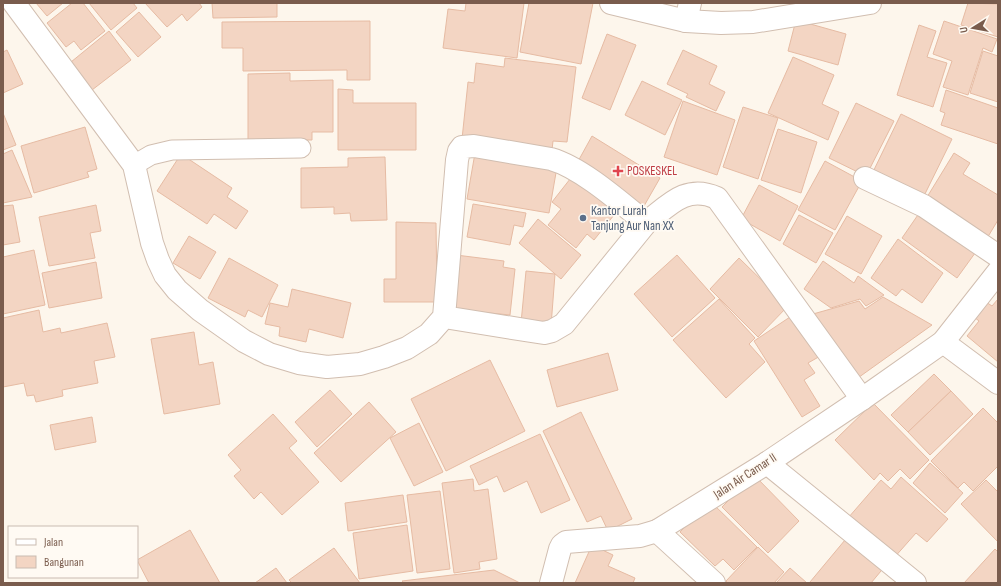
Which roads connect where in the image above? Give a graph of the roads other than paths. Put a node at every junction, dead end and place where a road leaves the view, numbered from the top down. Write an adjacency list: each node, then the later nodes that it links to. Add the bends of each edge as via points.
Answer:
1 (14, 3): 6 (street)
2 (611, 3): 4 (street)
3 (870, 3): 4 (street, via 753,22 721,23)
4 (688, 12)
5 (302, 148): 6 (lane, via 172,150 151,155)
6 (134, 165): 11 (street, via 152,243 166,275 177,290 200,310 244,341 269,354 299,363 327,367 360,364 407,348 429,334)
7 (865, 178): 9 (street, via 924,206)
8 (646, 223): 11 (street, via 564,324 552,331 544,333); 11 (street, via 562,162 474,146 462,147 456,160); 14 (street, via 687,194 698,192 717,198)
9 (998, 256)
10 (998, 272): 12 (street, Jalan Air Camar II)
11 (444, 317)
12 (943, 342): 13 (street); 14 (street, Jalan Air Camar II)
13 (998, 384)
14 (862, 399): 15 (street, Jalan Air Camar II)
15 (767, 462): 16 (street, Jalan Air Camar II); 19 (street)
16 (657, 531): 17 (street, Jalan Air Camar II, via 640,536 566,542 560,549); 18 (street)
17 (550, 583)
18 (714, 583)
19 (915, 583)

